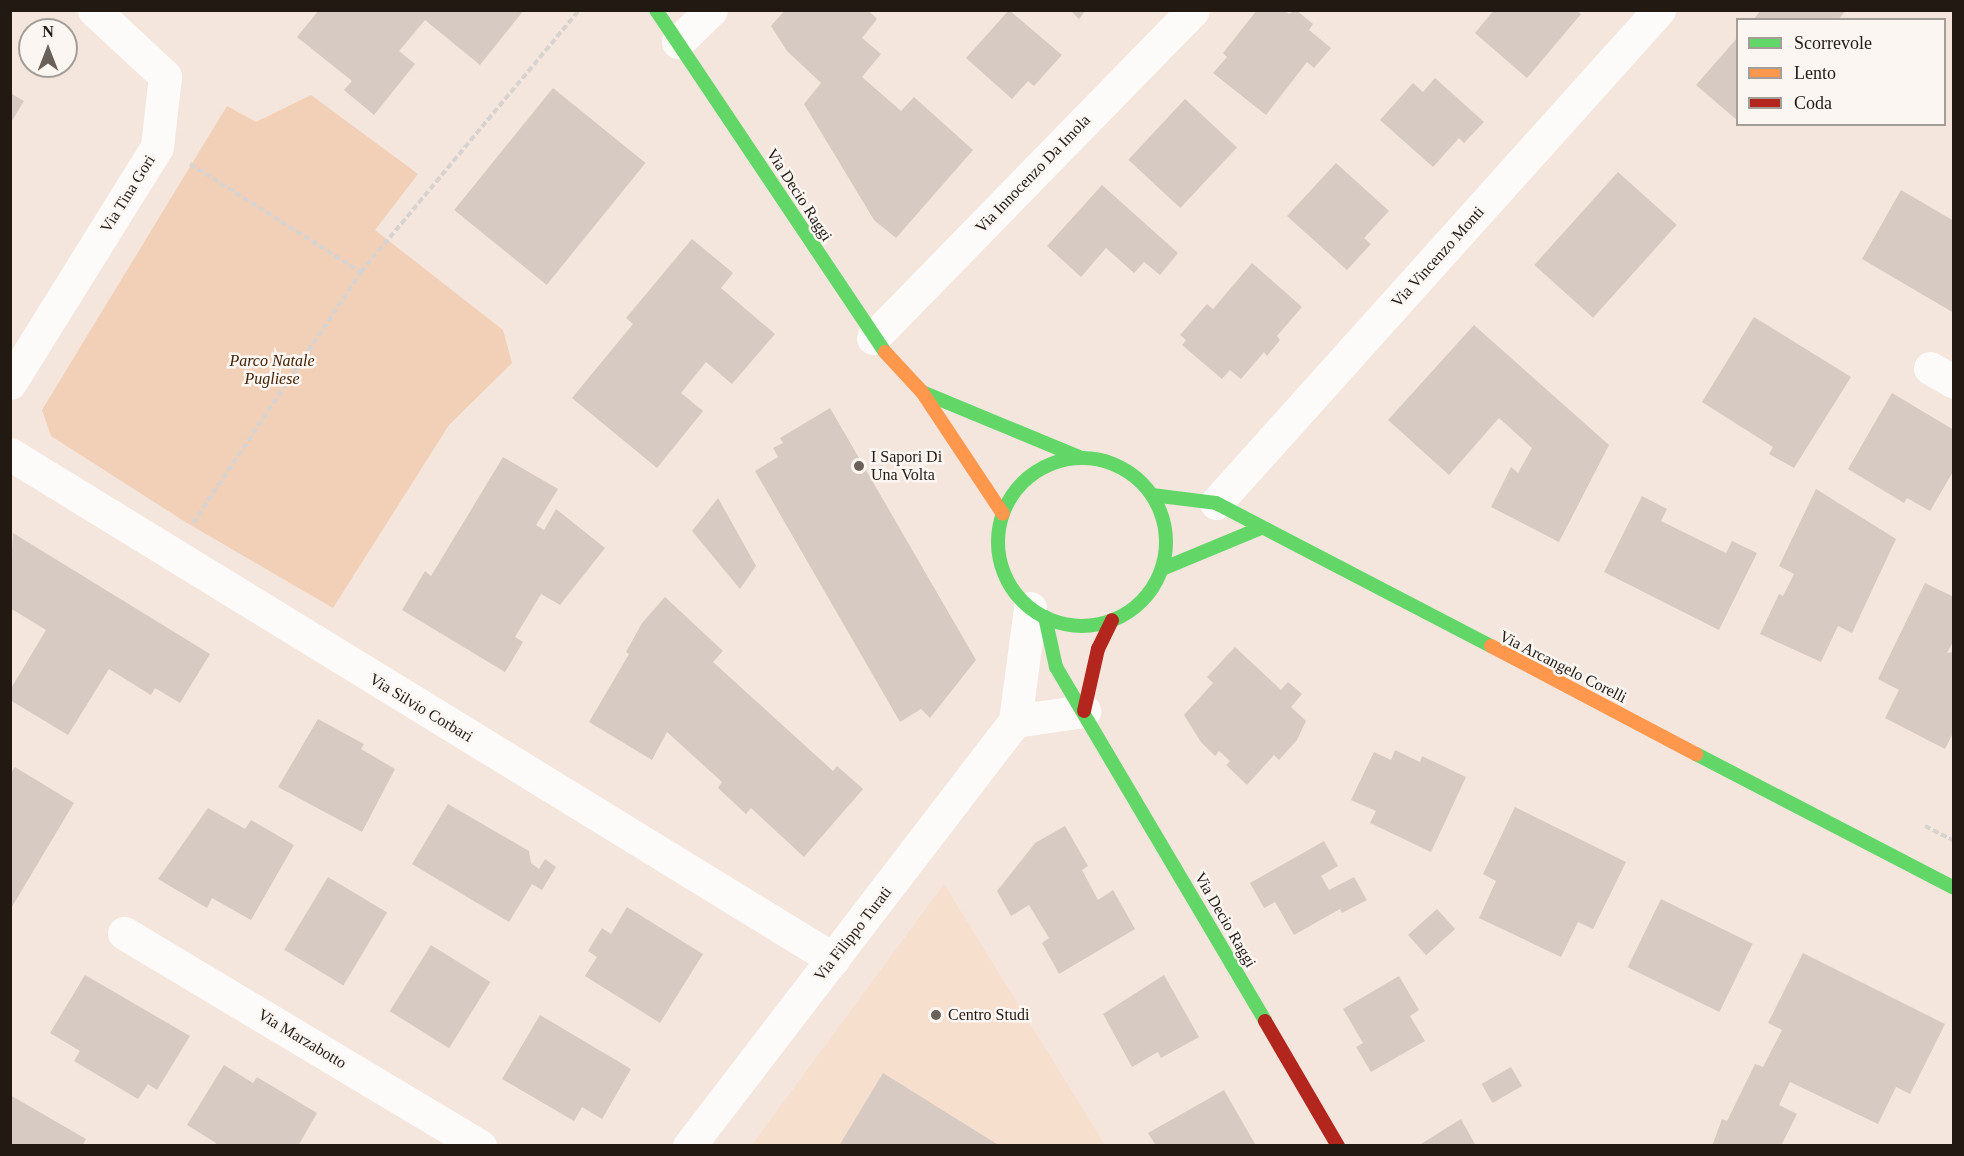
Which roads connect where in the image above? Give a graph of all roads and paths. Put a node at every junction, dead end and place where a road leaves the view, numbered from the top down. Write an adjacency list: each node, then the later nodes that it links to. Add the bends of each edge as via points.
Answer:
1 (94, 10): 8 (street, Via Tina Gori, via 165,76)
2 (579, 10): 9 (path)
3 (656, 10): 7 (main road, Via Decio Raggi)
4 (711, 10): 7 (street)
5 (1193, 10): 10 (street, Via Innocenzo Da Imola)
6 (1659, 10): 16 (street, Via Vincenzo Monti)
7 (678, 42): 10 (main road, Via Decio Raggi)
8 (157, 147): 9 (path); 11 (street, Via Tina Gori)
9 (361, 272): 19 (path)
10 (873, 338): 12 (main road, Via Decio Raggi)
11 (10, 383)
12 (922, 392): 14 (main road, Via Decio Raggi); 17 (main road, Via Decio Raggi)
13 (10, 454): 19 (street, Via Silvio Corbari)
14 (1080, 457): 15 (main road, via 1120,467); 17 (main road, via 1055,462 1032,474 1015,491)
15 (1152, 495): 16 (main road, Via Arcangelo Corelli); 20 (main road, via 1163,518 1167,544)
16 (1215, 502): 18 (main road, Via Arcangelo Corelli)
17 (1003, 514): 21 (main road, via 998,539 1002,565 1012,589)
18 (1260, 528): 20 (main road); 25 (main road, Via Arcangelo Corelli)
19 (171, 555): 27 (street, Via Silvio Corbari)
20 (1162, 569): 22 (main road, via 1151,591 1134,608)
21 (1038, 612): 22 (main road, via 1089,626); 23 (main road, Via Decio Raggi, via 1056,667); 24 (street)
22 (1112, 620): 23 (main road, via 1098,649)
23 (1084, 711): 24 (street); 30 (main road, Via Decio Raggi)
24 (1016, 721): 27 (street, Via Filippo Turati)
25 (1953, 888)
26 (124, 933): 28 (street, Via Marzabotto)
27 (833, 959): 29 (street, Via Filippo Turati)
28 (480, 1146)
29 (689, 1146)
30 (1338, 1146)

